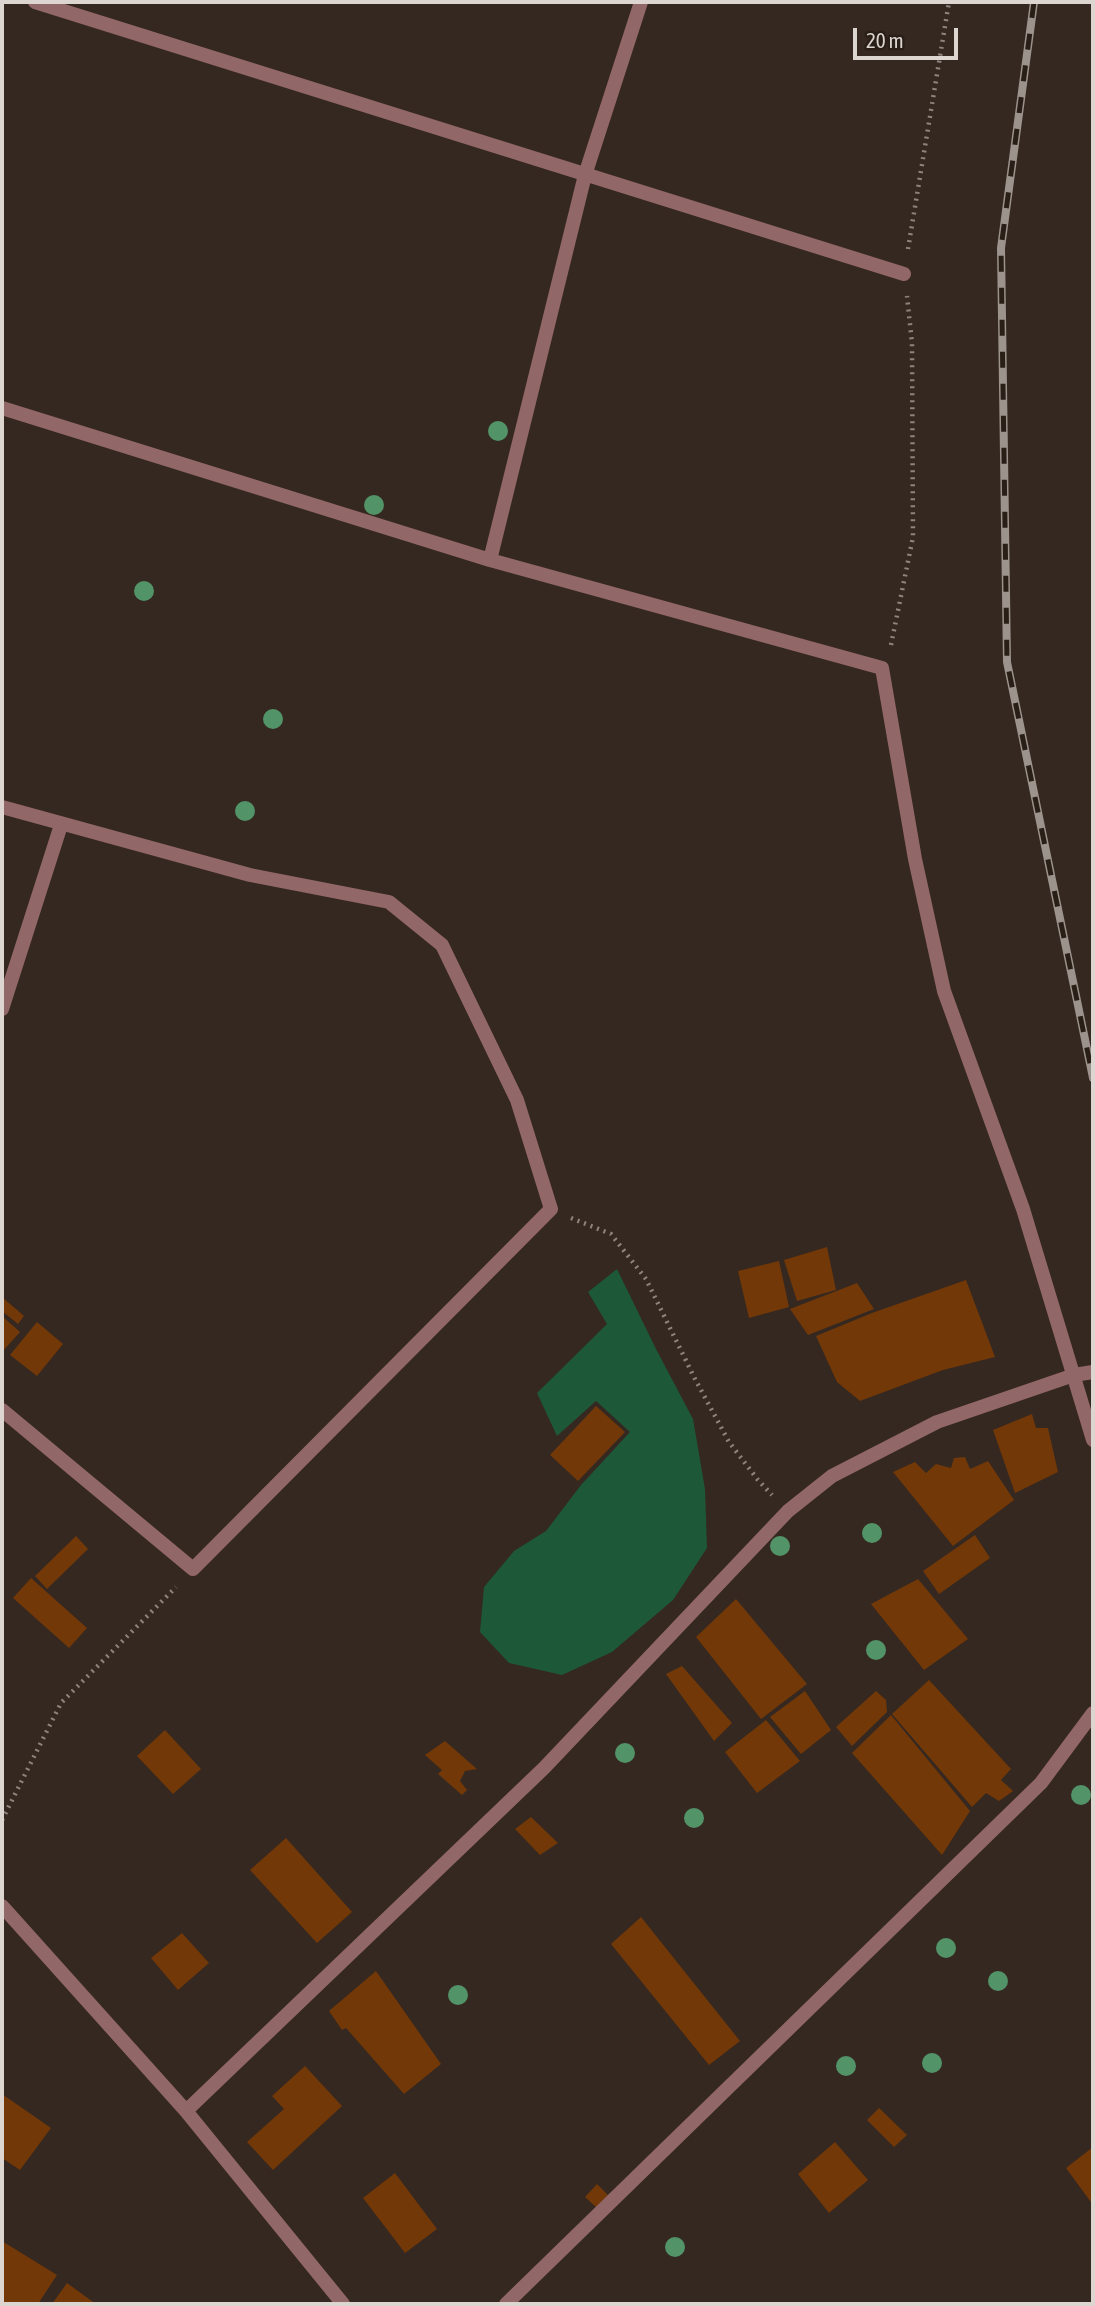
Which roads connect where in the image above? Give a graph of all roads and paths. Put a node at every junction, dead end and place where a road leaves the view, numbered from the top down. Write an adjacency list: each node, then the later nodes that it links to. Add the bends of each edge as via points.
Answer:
1 (35, 2): 4 (street)
2 (641, 2): 4 (street)
3 (949, 2): 5 (path)
4 (585, 175): 5 (street); 7 (street)
5 (904, 274): 8 (path, via 912,343 914,537 890,650)
6 (2, 408): 7 (street)
7 (490, 560): 8 (street)
8 (882, 668): 14 (street, via 915,859 944,990 1023,1209)
9 (2, 807): 10 (street)
10 (61, 825): 11 (street); 12 (street, via 250,875 389,902 442,945 517,1100)
11 (2, 1009)
12 (551, 1209): 17 (path, via 611,1234 646,1279 729,1442); 18 (street)
13 (1093, 1372): 14 (street)
14 (1074, 1375): 16 (street); 17 (street, via 937,1422 832,1476)
15 (2, 1410): 18 (street)
16 (1093, 1440)
17 (788, 1511): 22 (street, via 544,1768)
18 (193, 1569): 20 (path, via 61,1703)
19 (1093, 1713): 24 (street, via 1041,1783)
20 (2, 1820)
21 (2, 1906): 22 (street)
22 (186, 2110): 23 (street)
23 (343, 2304)
24 (506, 2304)

